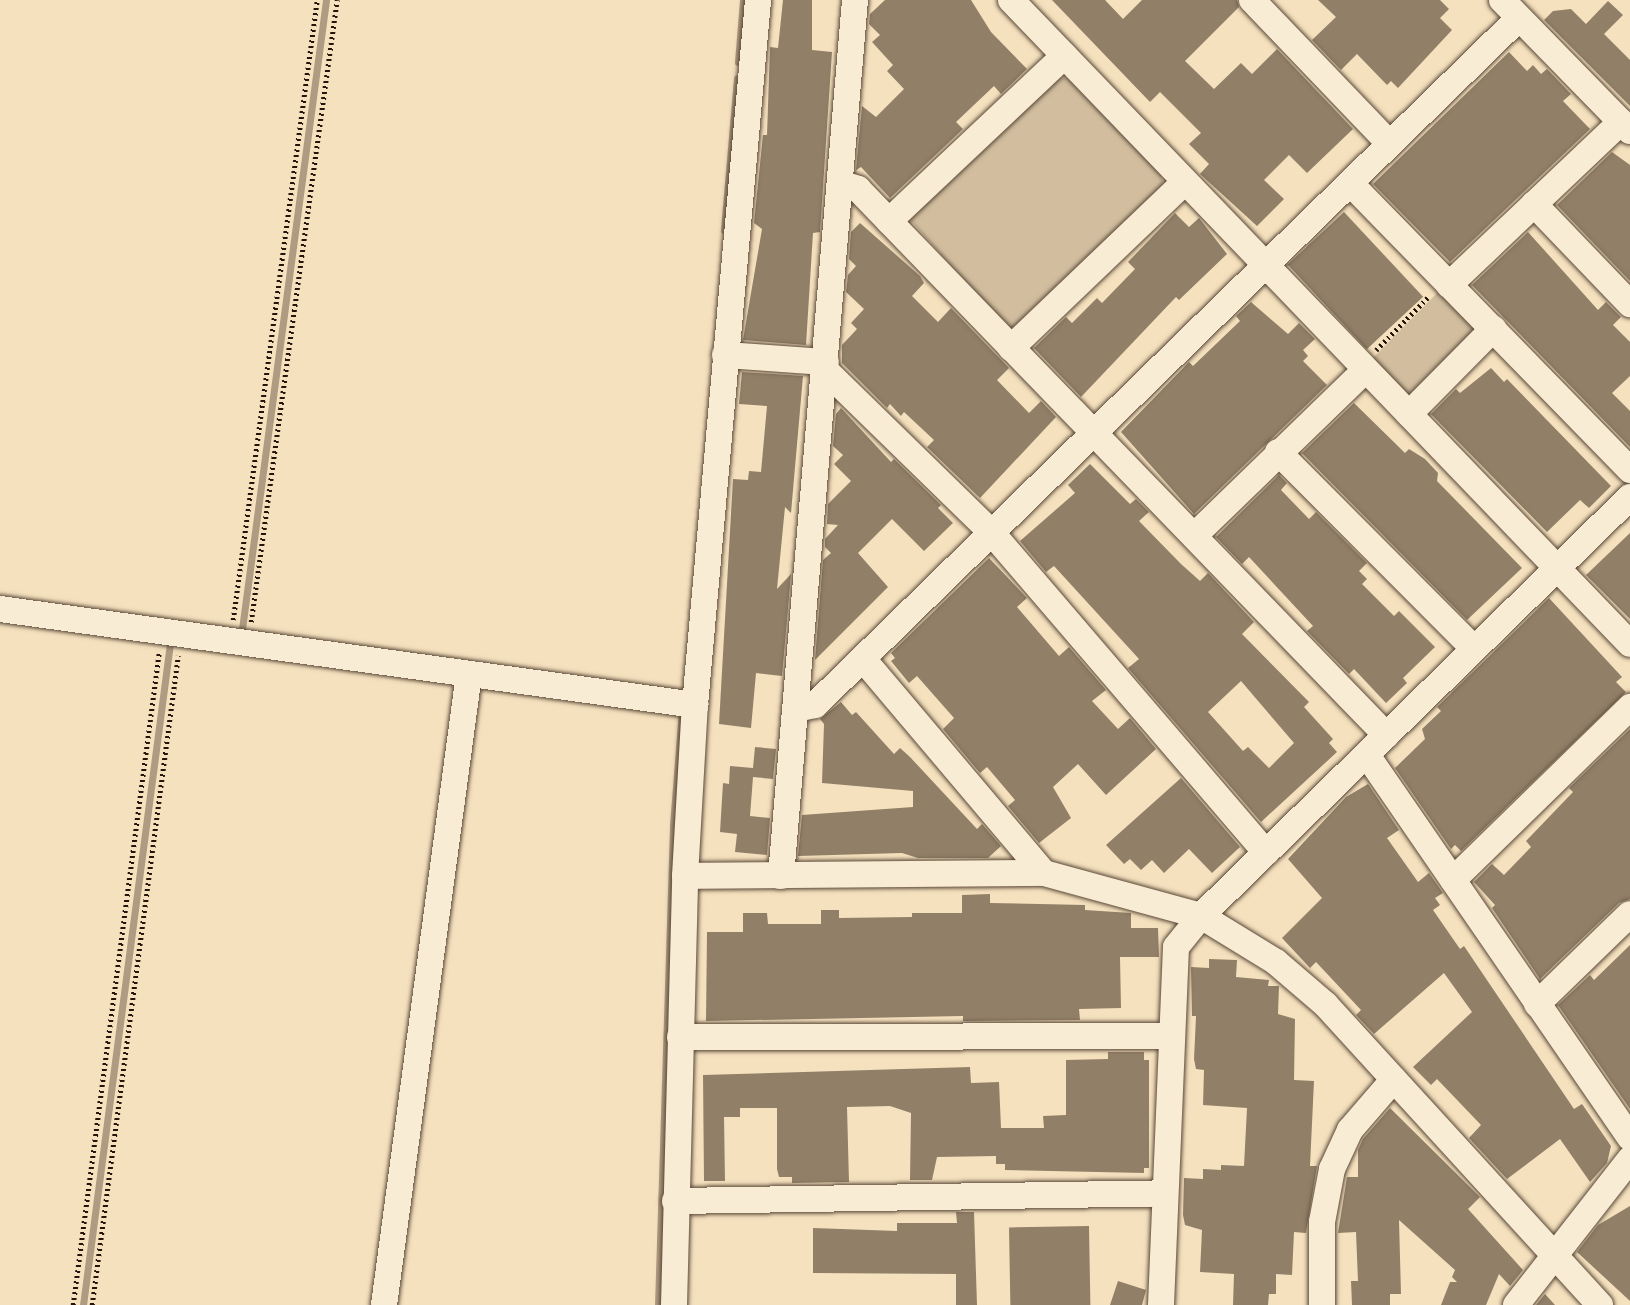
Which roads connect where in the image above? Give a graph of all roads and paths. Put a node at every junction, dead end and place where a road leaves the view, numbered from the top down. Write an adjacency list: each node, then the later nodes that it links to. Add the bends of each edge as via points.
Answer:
1 (317, 0): 34 (path)
2 (337, 0): 34 (path)
3 (758, 0): 21 (street)
4 (855, 0): 13 (street)
5 (1011, 0): 8 (street)
6 (1252, 0): 10 (street)
7 (1511, 9): 9 (street); 10 (street)
8 (1064, 56): 11 (street); 15 (street)
9 (1625, 127): 14 (street)
10 (1390, 144): 12 (street)
11 (1185, 183): 16 (street); 20 (street)
12 (1350, 183): 16 (street); 17 (street)
13 (843, 184): 15 (street, via 858,189); 22 (street)
14 (1534, 204): 17 (street); 18 (street)
15 (889, 221): 20 (street)
16 (1265, 266): 23 (street); 25 (street)
17 (1447, 282): 19 (street); 23 (path)
18 (1630, 304)
19 (1493, 329): 24 (street); 27 (street)
20 (1011, 348): 25 (street)
21 (725, 355): 22 (street); 39 (street)
22 (826, 366): 29 (street); 41 (street)
23 (1363, 367): 24 (street); 26 (street)
24 (1409, 414): 31 (street)
25 (1094, 433): 29 (street); 30 (street)
26 (1278, 452): 30 (street); 36 (street)
27 (1630, 470)
28 (1630, 496): 31 (street)
29 (992, 533): 37 (street); 44 (street)
30 (1194, 536): 42 (street)
31 (1557, 568): 35 (street); 36 (street)
32 (0, 610): 33 (street)
33 (172, 633): 34 (street); 60 (path); 61 (path)
34 (239, 642): 38 (street)
35 (1630, 644)
36 (1473, 648): 42 (street)
37 (863, 659): 41 (street, via 816,705); 45 (street)
38 (469, 674): 39 (street); 62 (street)
39 (695, 705): 46 (street)
40 (1630, 707): 48 (street)
41 (796, 709): 47 (street)
42 (1386, 735): 43 (street)
43 (1367, 755): 44 (street); 48 (street)
44 (1266, 853): 50 (street)
45 (1044, 873): 47 (street); 50 (street)
46 (685, 876): 47 (street); 53 (street)
47 (781, 876)
48 (1452, 880): 51 (street)
49 (1630, 914): 51 (street)
50 (1200, 916): 52 (street, via 1176,947); 54 (street, via 1276,962 1325,1004)
51 (1537, 1004): 55 (street)
52 (1171, 1036): 53 (street); 57 (street)
53 (680, 1037): 58 (street)
54 (1394, 1079): 59 (street); 65 (street, via 1350,1130 1332,1169 1322,1222)
55 (1630, 1137)
56 (1630, 1159): 59 (street)
57 (1164, 1193): 58 (street); 64 (street)
58 (675, 1201): 63 (street)
59 (1555, 1256): 66 (street); 67 (street)
60 (73, 1305)
61 (92, 1305)
62 (384, 1305)
63 (674, 1305)
64 (1161, 1305)
65 (1322, 1305)
66 (1516, 1305)
67 (1600, 1305)

